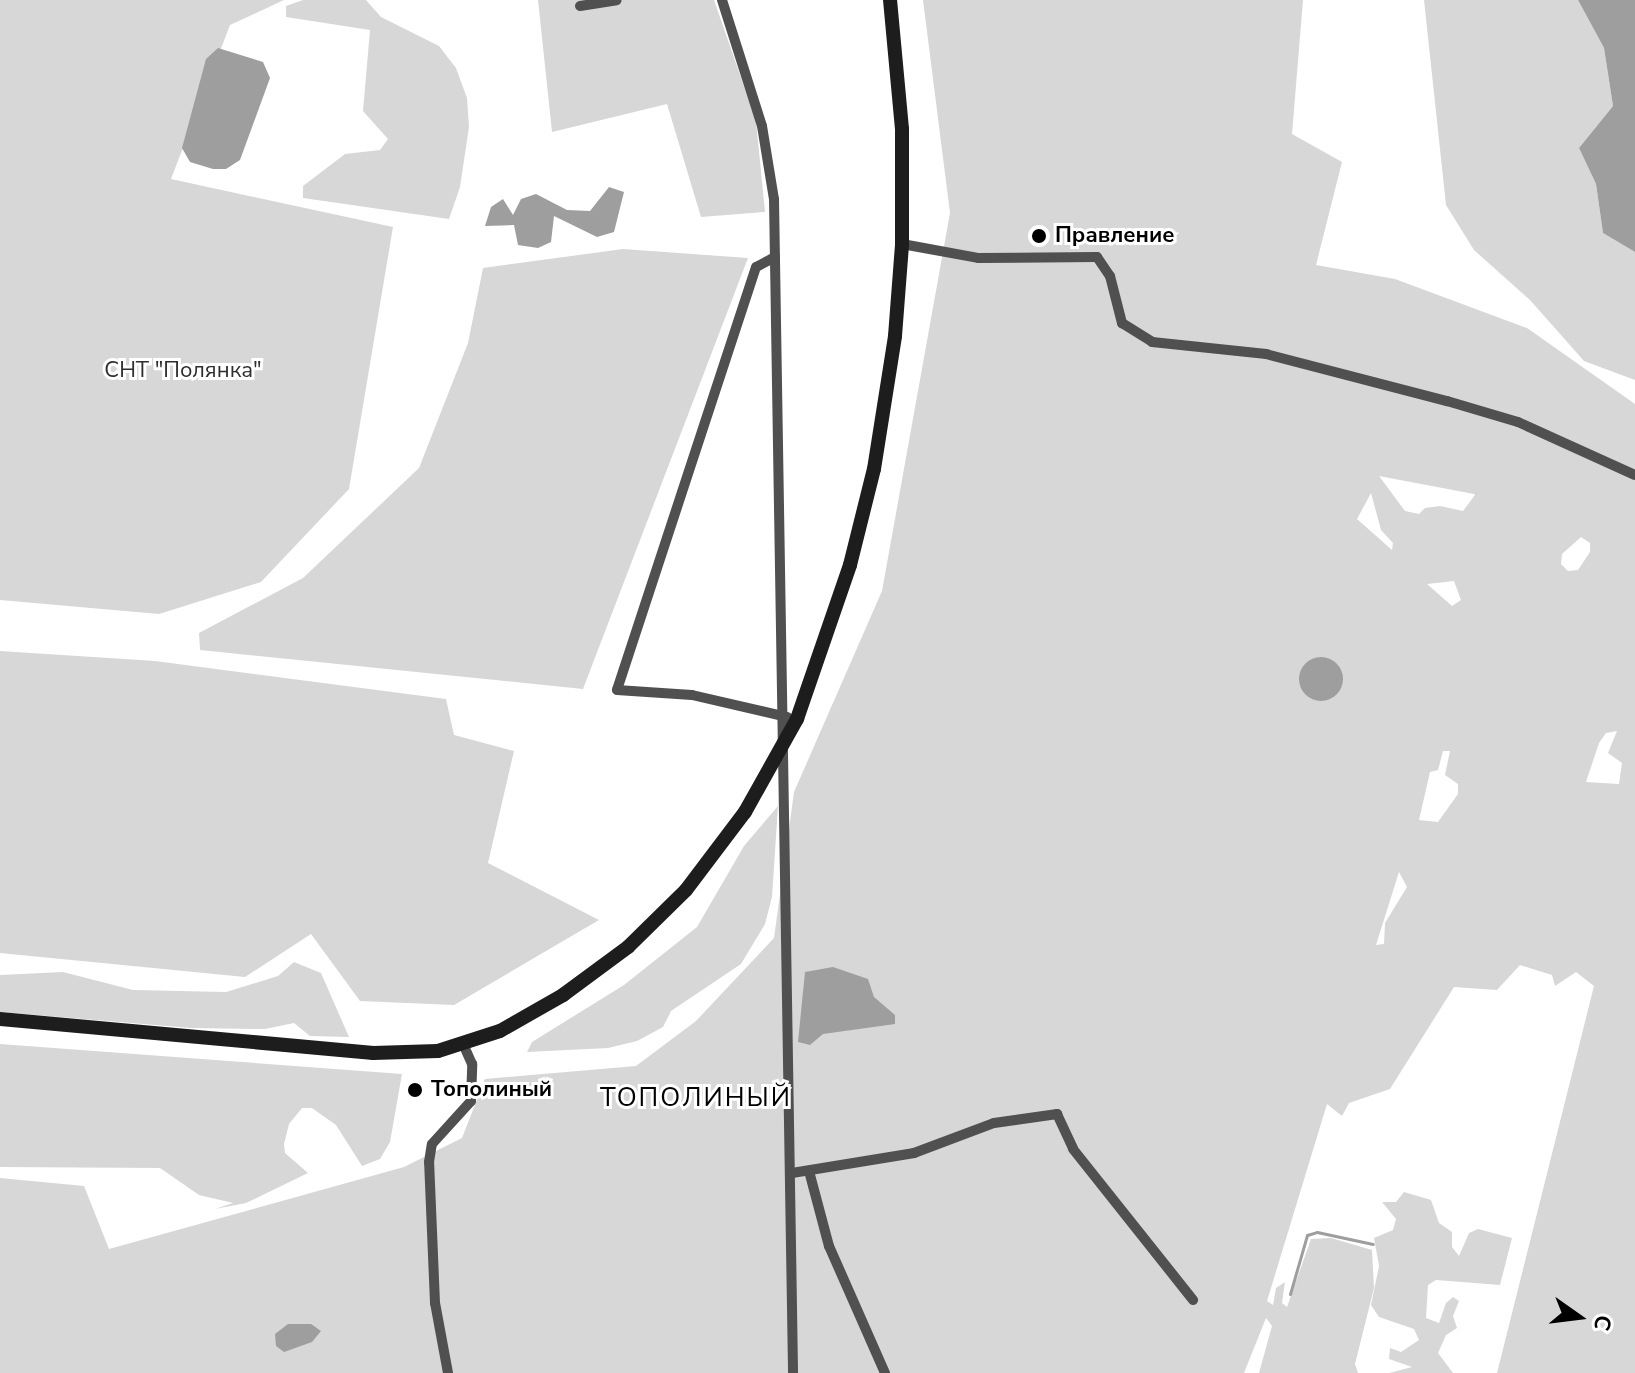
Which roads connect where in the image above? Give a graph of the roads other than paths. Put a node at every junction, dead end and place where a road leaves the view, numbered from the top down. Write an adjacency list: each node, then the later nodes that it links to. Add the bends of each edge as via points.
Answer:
1 (617, 0): 4 (street)
2 (722, 0): 6 (street, via 768,157)
3 (890, 0): 5 (street, via 902,129)
4 (580, 6)
5 (902, 244): 7 (street, via 978,258 1097,257 1110,276 1122,323 1152,342 1266,354 1447,401 1518,422); 8 (street, via 895,336 874,469 850,565)
6 (775, 257): 8 (street); 8 (street, via 756,267 617,690 692,695)
7 (1635, 475)
8 (790, 718): 9 (street)
9 (784, 747): 11 (street, via 717,852 658,919 563,995); 13 (street)
10 (0, 1019): 11 (street, via 373,1053)
11 (464, 1046): 15 (street, via 472,1064 471,1101 432,1144 429,1162 435,1303)
12 (809, 1171): 13 (street); 14 (street, via 914,1153 994,1123 1057,1114 1073,1149); 17 (street, via 829,1246)
13 (792, 1173): 16 (street)
14 (1193, 1300)
15 (448, 1373)
16 (793, 1373)
17 (885, 1373)

